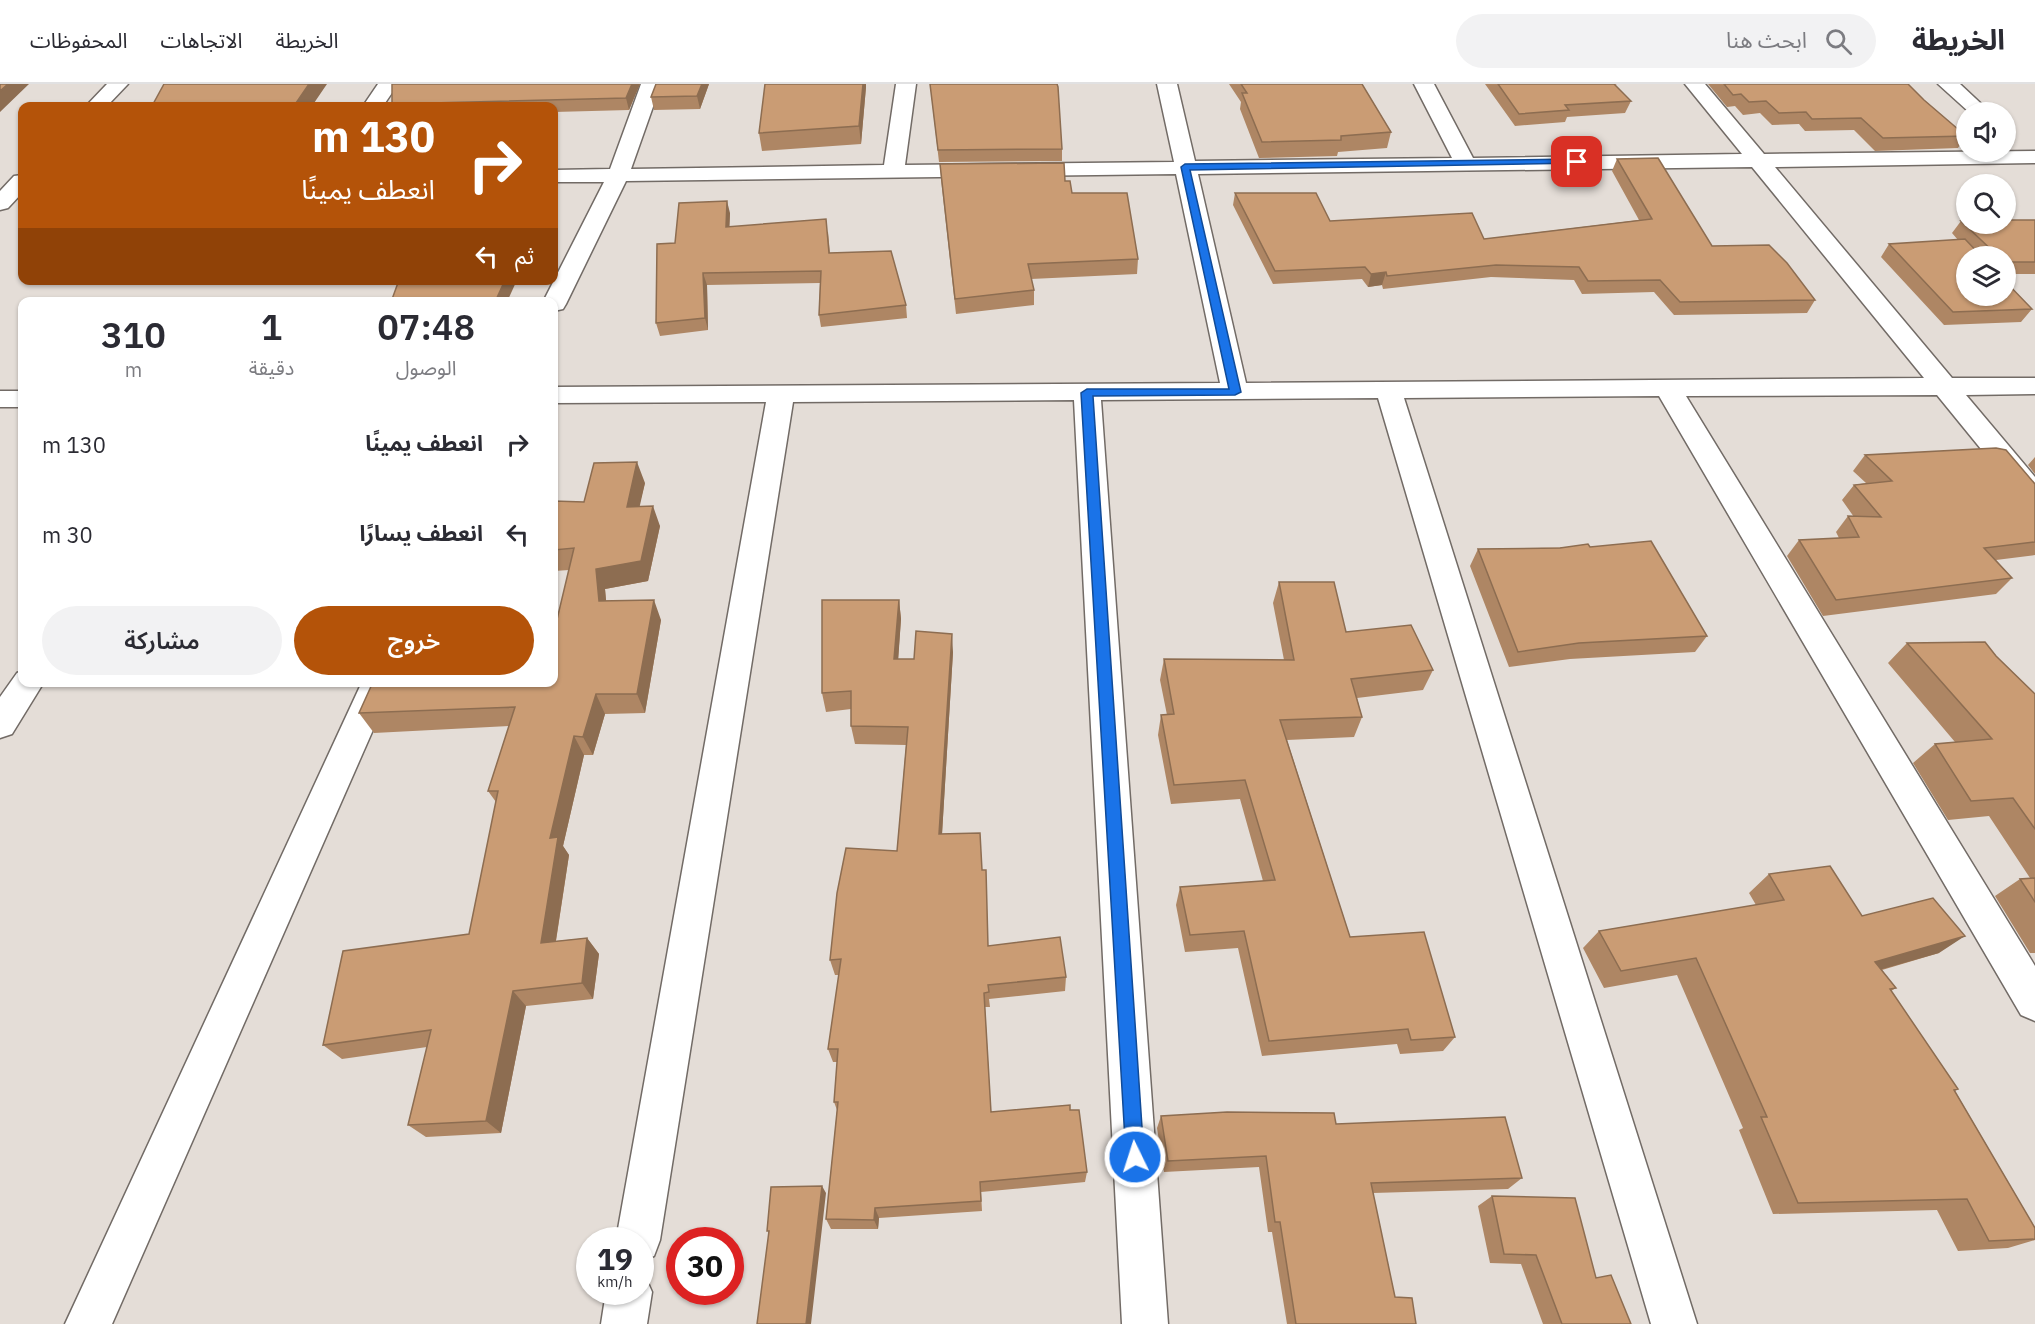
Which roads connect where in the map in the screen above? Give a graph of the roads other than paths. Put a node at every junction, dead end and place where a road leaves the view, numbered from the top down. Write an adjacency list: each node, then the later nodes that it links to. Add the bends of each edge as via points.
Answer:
1 (118, 84): 9 (street)
2 (388, 84): 10 (street)
3 (651, 84): 18 (street)
4 (906, 84): 17 (street)
5 (1167, 84): 16 (street)
6 (1424, 84): 15 (street)
7 (1695, 84): 14 (street)
8 (1948, 84): 11 (street)
9 (100, 102)
10 (376, 102)
11 (1969, 102)
12 (2016, 144): 13 (street)
13 (2032, 158): 14 (street)
14 (1757, 159): 15 (street); 24 (street)
15 (1465, 163): 16 (street)
16 (1185, 167): 17 (street); 27 (street)
17 (893, 172): 18 (street)
18 (618, 175): 19 (street); 22 (street)
19 (558, 176)
20 (16, 183): 21 (street)
21 (0, 204)
22 (557, 297)
23 (2035, 386): 24 (street)
24 (1946, 388): 25 (street); 33 (street)
25 (1668, 389): 26 (street); 37 (street)
26 (1389, 391): 27 (street); 43 (street)
27 (1235, 392): 28 (street)
28 (1087, 393): 29 (street); 42 (street)
29 (781, 394): 30 (street); 38 (street)
30 (558, 395)
31 (0, 399): 32 (street)
32 (18, 399)
33 (2035, 496)
34 (25, 687): 36 (street)
35 (376, 687): 40 (street)
36 (0, 724)
37 (2035, 1002)
38 (640, 1227)
39 (627, 1305): 41 (street)
40 (88, 1324)
41 (624, 1324)
42 (1145, 1324)
43 (1674, 1324)

